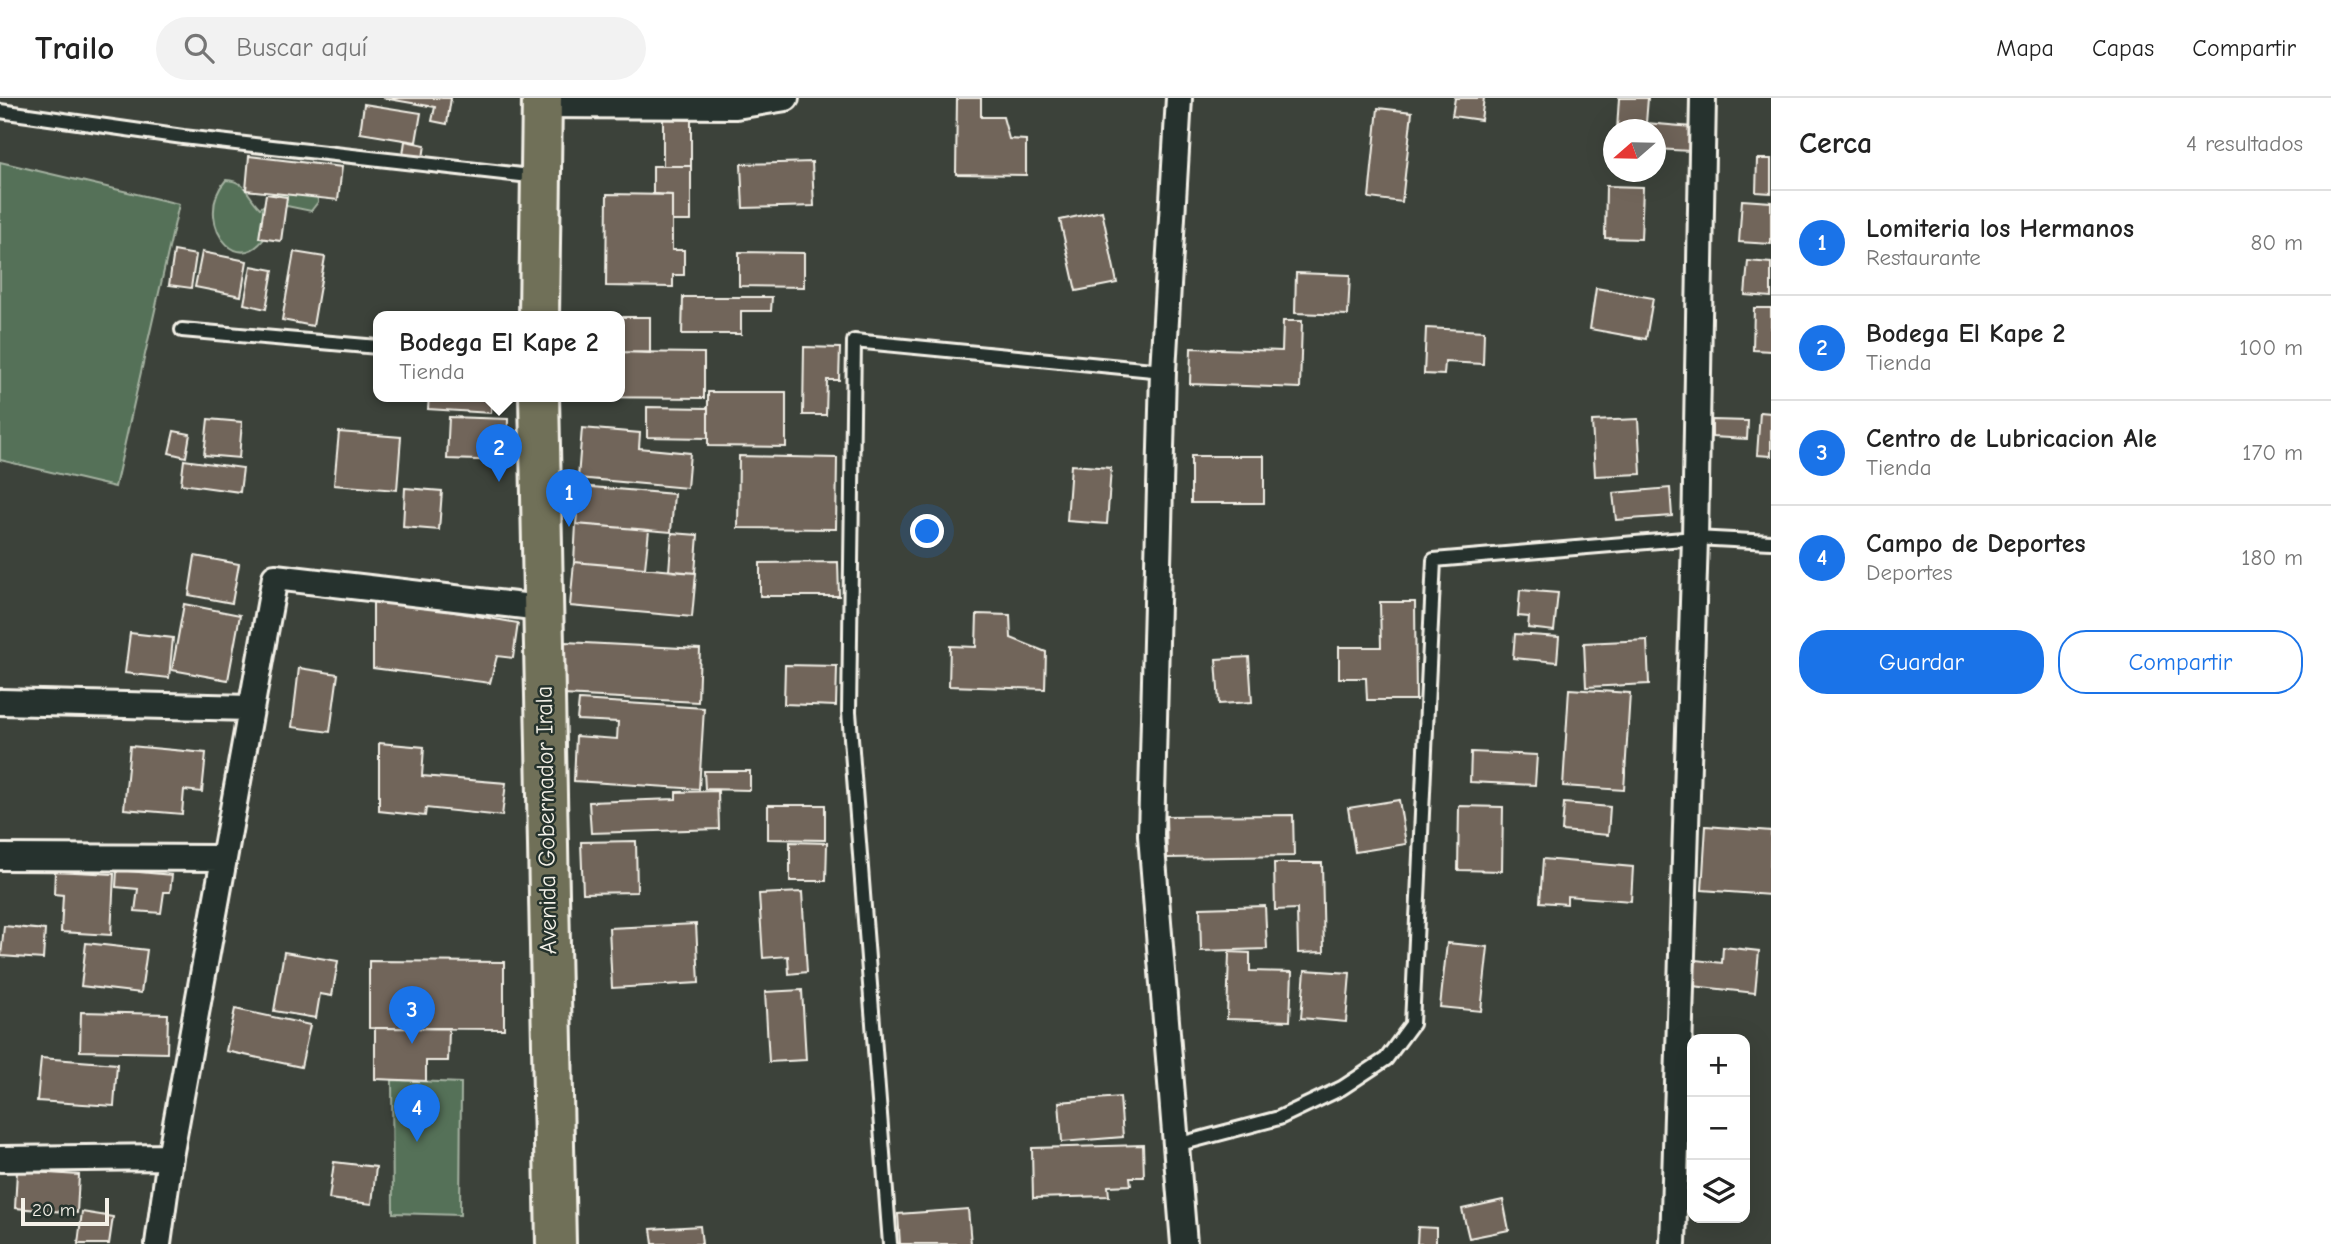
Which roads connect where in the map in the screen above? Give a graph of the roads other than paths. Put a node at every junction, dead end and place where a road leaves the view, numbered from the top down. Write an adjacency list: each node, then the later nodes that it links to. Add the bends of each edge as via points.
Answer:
1 (786, 98): 4 (street, via 736,106)
2 (1179, 98): 10 (street)
3 (1703, 98): 12 (street)
4 (542, 101): 6 (main road)
5 (0, 111): 6 (lane, via 183,137)
6 (542, 177): 7 (main road)
7 (539, 311)
8 (182, 330): 9 (lane)
9 (373, 347)
10 (1163, 371): 19 (street, via 1152,835); 24 (lane, via 854,341 849,712)
11 (539, 402): 14 (main road, Avenida Gobernador Irala)
12 (1695, 538): 13 (lane); 19 (lane, via 1434,560 1412,1024 1387,1059 1342,1088 1279,1118); 26 (street)
13 (1771, 542)
14 (541, 608): 16 (street, via 275,577); 23 (main road, Avenida Gobernador Irala)
15 (0, 702): 16 (street)
16 (251, 708): 18 (street)
17 (0, 857): 18 (street)
18 (224, 858): 20 (street)
19 (1176, 1145): 25 (street)
20 (170, 1157): 21 (street); 22 (street)
21 (0, 1159)
22 (158, 1244)
23 (556, 1244)
24 (890, 1244)
25 (1184, 1244)
26 (1673, 1244)

